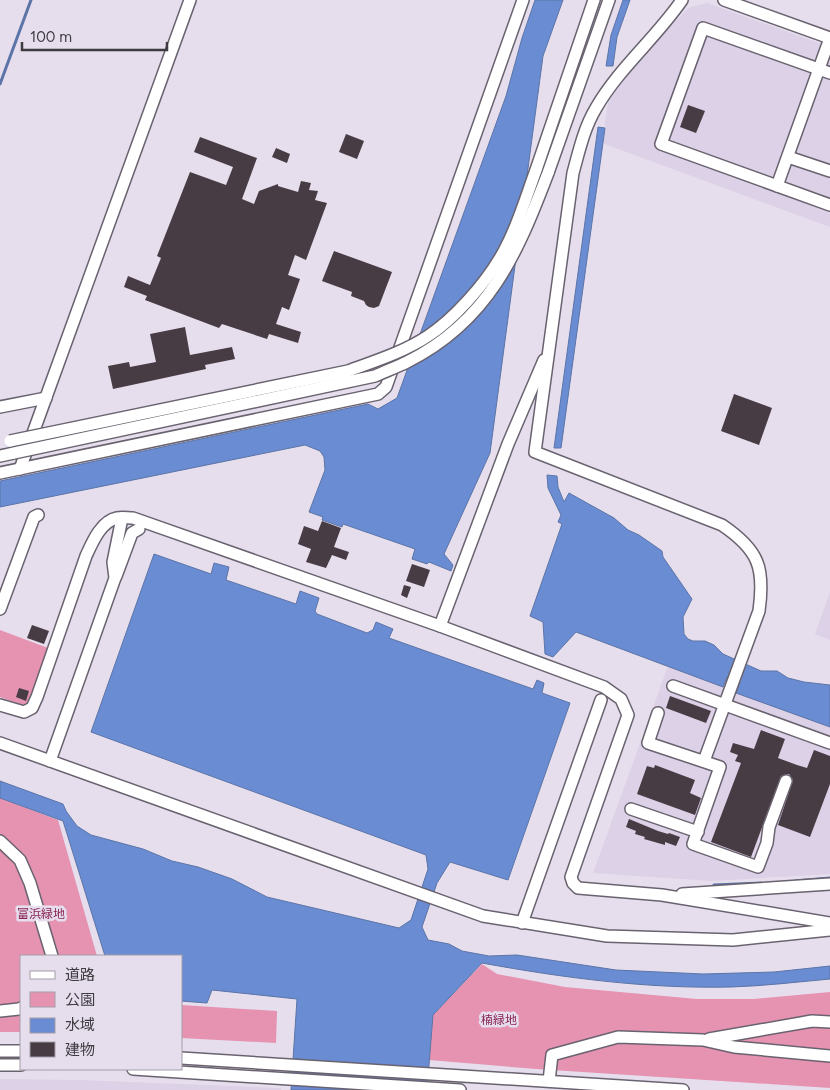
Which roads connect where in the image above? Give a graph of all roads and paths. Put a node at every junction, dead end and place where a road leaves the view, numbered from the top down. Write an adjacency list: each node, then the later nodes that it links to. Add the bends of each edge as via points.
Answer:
1 (190, 0): 14 (street)
2 (523, 0): 18 (street, via 382,392)
3 (594, 0): 16 (street, bridge, via 517,222 500,259 471,297 447,321 420,341 388,357 348,370)
4 (609, 0): 17 (street, bridge, via 548,173 508,266 488,296 440,342 408,362 375,376)
5 (682, 0): 13 (street, via 614,82 596,108 581,140 573,173)
6 (724, 0): 7 (street)
7 (830, 38): 8 (street)
8 (824, 71): 9 (street); 11 (street, via 703,28 661,144)
9 (788, 156): 10 (street); 11 (street)
10 (830, 171)
11 (777, 186): 12 (street)
12 (830, 205)
13 (550, 347): 25 (street, via 508,444); 29 (street, via 536,452 722,525 740,538 755,556 761,575 759,611)
14 (46, 398): 15 (street); 18 (street)
15 (0, 407)
16 (5, 442)
17 (0, 456)
18 (20, 469): 19 (street)
19 (0, 473)
20 (38, 515): 24 (street, via 34,517)
21 (122, 518): 23 (street, via 113,562); 25 (street, via 133,518); 28 (street, via 106,524 94,538 32,708 24,712)
22 (139, 529): 23 (street, via 132,533)
23 (115, 578): 33 (street)
24 (0, 609)
25 (440, 626): 40 (street, via 604,687 621,699 628,715 571,877 578,888)
26 (673, 686): 29 (street)
27 (601, 700): 41 (street)
28 (0, 705)
29 (724, 705): 32 (street); 34 (street)
30 (658, 713): 34 (street, via 648,743)
31 (0, 743): 33 (street)
32 (830, 743)
33 (50, 761): 41 (street, via 438,901 483,916)
34 (704, 761): 37 (street, via 720,767)
35 (786, 781): 37 (street, via 758,867 693,844)
36 (631, 809): 37 (street)
37 (698, 832)
38 (0, 841): 44 (street, via 20,860)
39 (830, 884): 40 (street)
40 (662, 895): 42 (street)
41 (522, 923): 43 (street, via 607,936 733,940)
42 (830, 923)
43 (830, 930)
44 (52, 955)
45 (20, 1008): 46 (street)
46 (0, 1010)
47 (830, 1022): 48 (street, via 812,1022)
48 (703, 1040): 51 (street, via 734,1047); 56 (street, via 618,1037 585,1045 552,1055)
49 (0, 1051): 50 (street)
50 (20, 1051)
51 (830, 1056)
52 (182, 1058): 56 (street)
53 (0, 1065): 54 (street)
54 (20, 1065)
55 (150, 1070): 57 (street)
56 (549, 1081): 59 (street)
57 (447, 1089): 58 (street)
58 (460, 1090)
59 (683, 1090)

